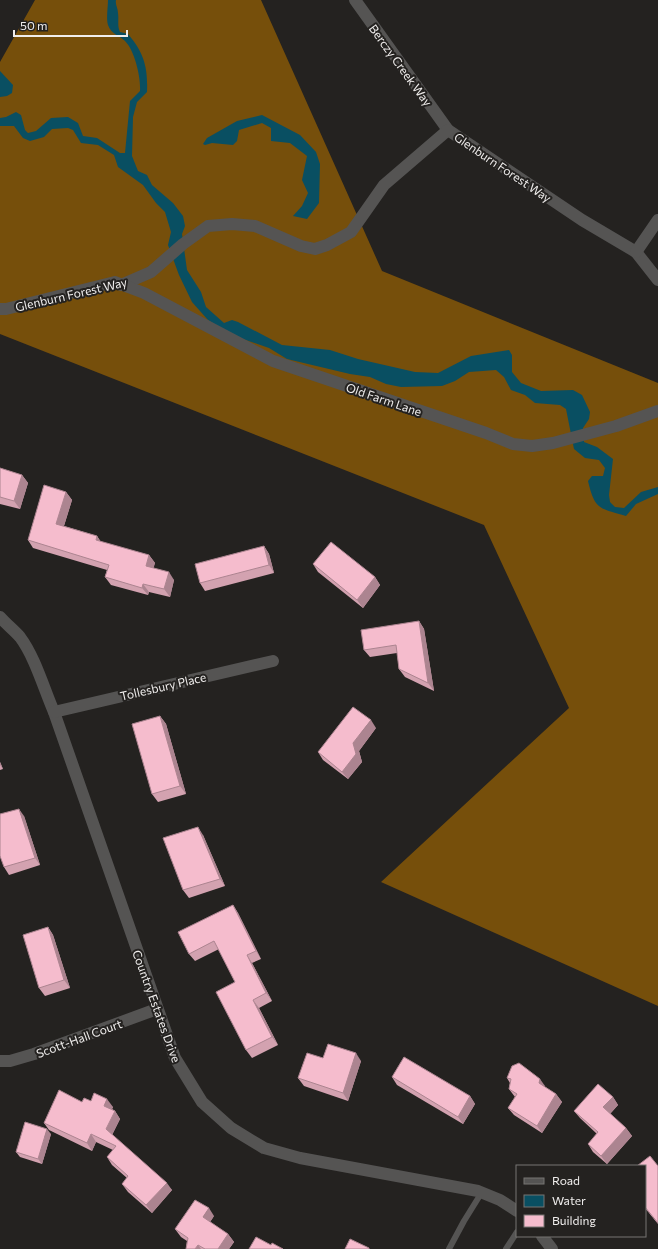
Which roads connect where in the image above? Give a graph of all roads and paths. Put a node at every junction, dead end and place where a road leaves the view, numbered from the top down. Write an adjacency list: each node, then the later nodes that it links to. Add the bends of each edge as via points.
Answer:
1 (355, 0): 2 (street, Berczy Creek Way)
2 (448, 130): 4 (street, Glenburn Forest Way, via 582,220); 6 (street, Glenburn Forest Way, via 384,185 351,232 327,245 315,248 301,246 255,226 208,226 151,272)
3 (658, 220): 4 (street)
4 (636, 252): 5 (street)
5 (658, 280)
6 (121, 285): 7 (street, Glenburn Forest Way, via 115,282); 8 (street, Old Farm Lane, via 144,293 273,361 513,444 532,446 553,443 616,426)
7 (0, 309)
8 (658, 411)
9 (0, 617): 11 (street, Country Estates Drive, via 20,638 31,656)
10 (273, 661): 11 (street, Tollesbury Place)
11 (54, 712): 12 (street, Country Estates Drive)
12 (157, 1009): 13 (street, Scott-Hall Court, via 34,1054 10,1061); 14 (street, Country Estates Drive, via 175,1058 202,1102 231,1128 264,1148 300,1158)
13 (0, 1061)
14 (482, 1192): 15 (street, Country Estates Drive); 18 (lane)
15 (516, 1209)
16 (516, 1234): 19 (lane)
17 (543, 1237): 20 (street)
18 (449, 1249)
19 (506, 1249)
20 (552, 1249)

